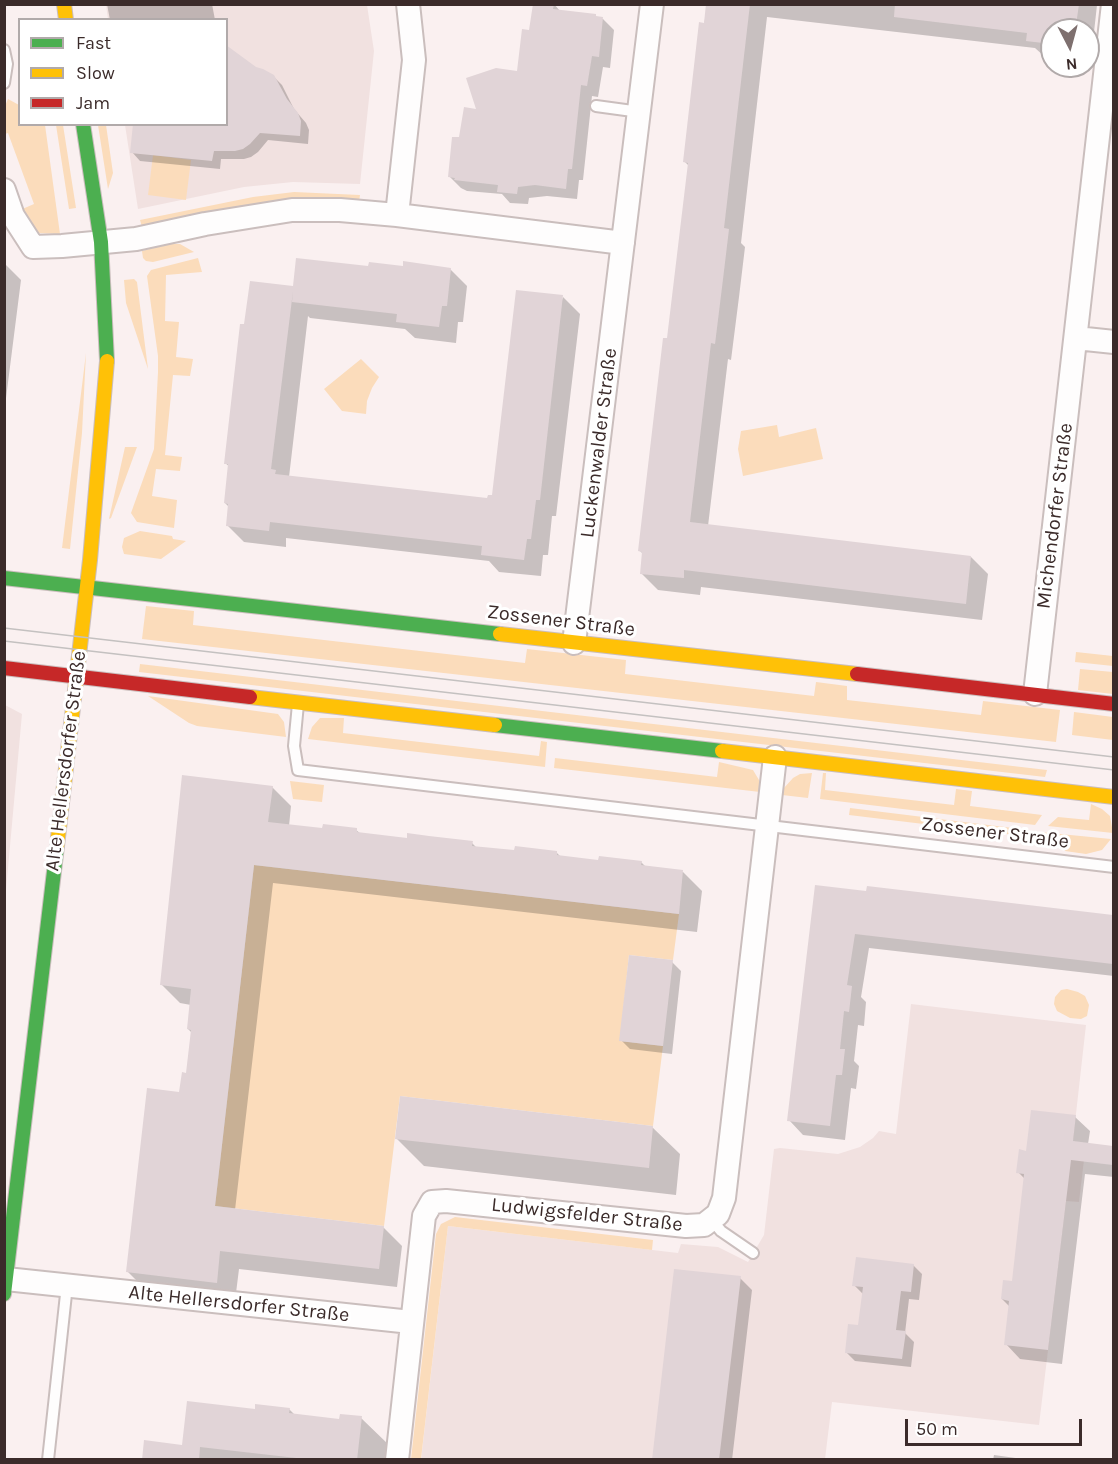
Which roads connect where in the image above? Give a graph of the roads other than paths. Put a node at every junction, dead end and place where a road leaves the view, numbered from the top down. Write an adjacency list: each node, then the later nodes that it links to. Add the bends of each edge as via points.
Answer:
1 (408, 4): 10 (street, via 414,60)
2 (652, 4): 7 (street, Luckenwalder Straße)
3 (1113, 4): 13 (street, Michendorfer Straße)
4 (4, 50): 5 (lane)
5 (4, 83)
6 (596, 106): 7 (lane)
7 (640, 112): 12 (street, Luckenwalder Straße)
8 (83, 126): 11 (street, Alte Hellersdorfer Straße)
9 (4, 190): 11 (street, via 13,216 33,247)
10 (397, 215): 11 (street, via 292,210); 12 (street)
11 (101, 242): 16 (street, Alte Hellersdorfer Straße, via 107,377)
12 (623, 243): 17 (street, Luckenwalder Straße)
13 (1076, 338): 14 (street); 20 (street, Michendorfer Straße)
14 (1113, 342)
15 (4, 578): 16 (street, Zossener Straße)
16 (86, 588): 17 (street, Zossener Straße); 19 (street, Alte Hellersdorfer Straße)
17 (574, 643): 20 (street, Zossener Straße)
18 (4, 669): 19 (street)
19 (76, 677): 21 (street); 30 (street, Alte Hellersdorfer Straße)
20 (1035, 694): 22 (street, Zossener Straße)
21 (298, 701): 23 (street); 25 (lane, Zossener Straße, via 294,746 298,770)
22 (1113, 704)
23 (775, 757): 24 (street); 25 (street, Ludwigsfelder Straße)
24 (1113, 797)
25 (768, 825): 26 (lane, Zossener Straße); 27 (street, Ludwigsfelder Straße, via 724,1198 718,1214)
26 (1113, 867)
27 (711, 1219): 28 (lane, via 721,1231); 31 (street, Ludwigsfelder Straße, via 704,1225 686,1226 432,1202 424,1216)
28 (753, 1253)
29 (66, 1285): 30 (street, Alte Hellersdorfer Straße); 31 (street, Alte Hellersdorfer Straße); 32 (lane)
30 (5, 1286)
31 (411, 1322): 33 (street, Ludwigsfelder Straße)
32 (48, 1460)
33 (397, 1460)

